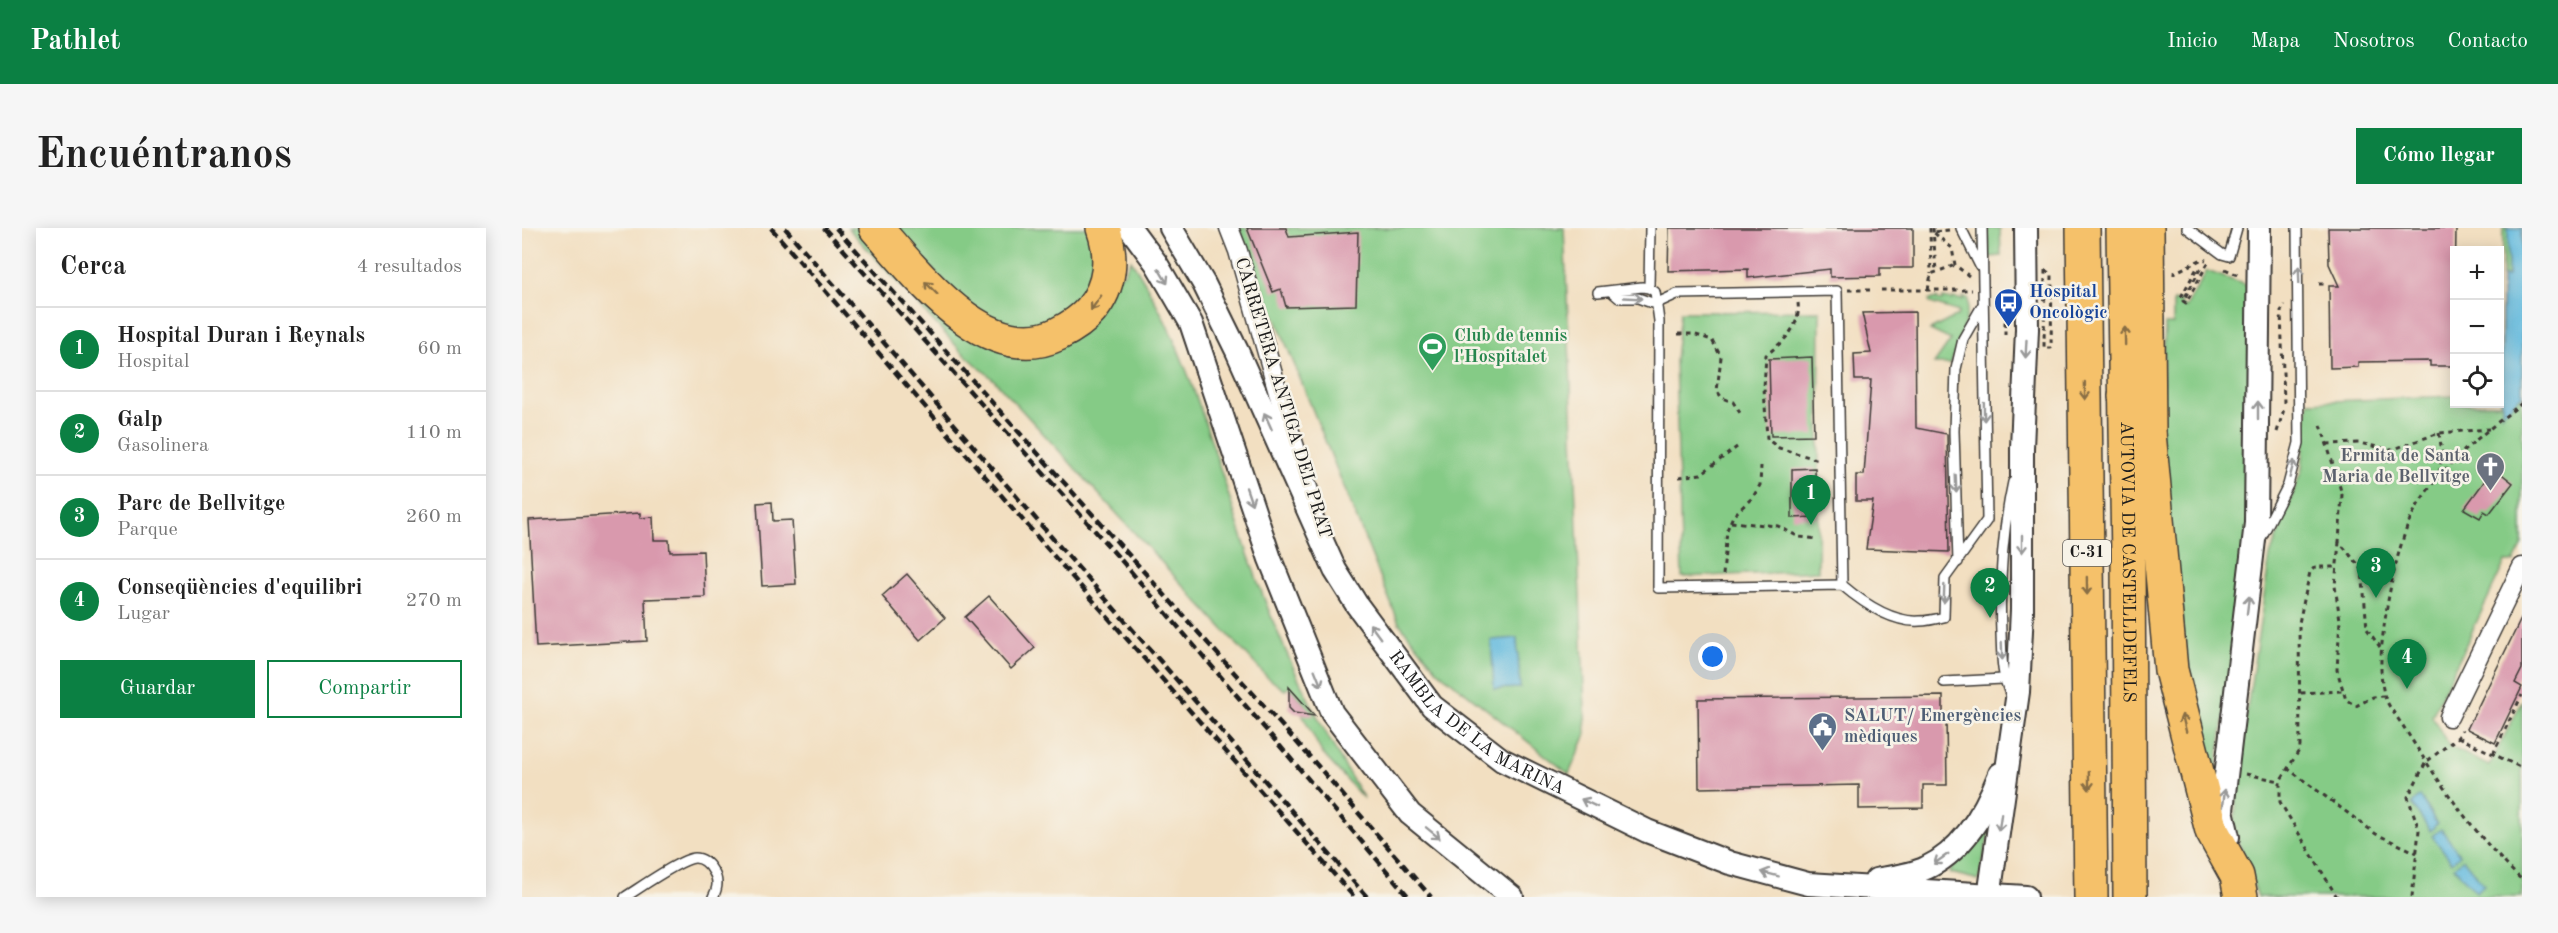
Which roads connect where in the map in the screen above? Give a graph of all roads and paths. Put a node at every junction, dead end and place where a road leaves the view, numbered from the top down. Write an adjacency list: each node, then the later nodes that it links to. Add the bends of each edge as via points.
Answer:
1 (876, 228): 2 (highway, one-way to 1, via 1110,267 1098,301 1069,329 1047,339 1025,342 982,329 959,313)
2 (1103, 228)
3 (1130, 228): 93 (street, one-way to 93, via 1191,323 1270,559 1332,713 1410,814)
4 (1171, 228): 64 (street, RAMBLA DE LA MARINA, one-way to 4, via 1237,351)
5 (1229, 228): 64 (street, CARRETERA ANTIGA DEL PRAT)
6 (1650, 228): 26 (lane)
7 (1948, 228): 16 (path, via 1949,232)
8 (1961, 228): 20 (lane)
9 (1982, 228): 20 (lane)
10 (2026, 228): 52 (street, one-way to 52)
11 (2083, 228): 89 (highway, C-31, one-way to 89)
12 (2187, 228): 13 (lane, via 2229,256)
13 (2237, 228)
14 (2259, 228): 60 (street, one-way to 14)
15 (2297, 228): 60 (lane, one-way to 15, via 2288,485 2299,443)
16 (1932, 229): 18 (path, via 1952,248); 22 (path); 24 (path)
17 (2142, 229): 42 (highway, AUTOVIA DE CASTELLDEFELS / C-31, one-way to 17); 47 (highway)
18 (1955, 265): 22 (path); 29 (path, via 1969,274 1973,290)
19 (2219, 266): 25 (path)
20 (1982, 269): 39 (lane)
21 (2045, 270): 33 (path, via 2052,275)
22 (1936, 272): 24 (path)
23 (2174, 273): 34 (path, via 2202,258 2209,261 2186,303 2182,301 2200,269 2197,268)
24 (1931, 274): 29 (path)
25 (2246, 277)
26 (1649, 288): 32 (lane, via 1616,288); 38 (lane, via 1654,292)
27 (1870, 290): 30 (path)
28 (1881, 290): 29 (path)
29 (1928, 290)
30 (1837, 291): 38 (lane, via 1677,294); 66 (lane)
31 (1598, 292): 32 (lane)
32 (1612, 292): 38 (lane, one-way to 38, via 1619,298 1638,298)
33 (2052, 296)
34 (2181, 297)
35 (1797, 301): 53 (path, via 1795,324 1785,340 1766,355 1767,439 1779,448)
36 (2288, 301): 49 (path, via 2281,310 2284,413)
37 (2006, 302): 41 (path)
38 (1655, 304): 66 (lane, via 1659,321 1658,588)
39 (1982, 306): 61 (lane, one-way to 61, via 1963,339 1956,369); 61 (lane, one-way to 61, via 1987,520)
40 (1678, 334): 44 (path, via 1712,340 1720,357 1717,391 1733,402)
41 (2005, 335)
42 (2124, 394): 47 (highway); 67 (highway, AUTOVIA DE CASTELLDEFELS / C-31)
43 (2522, 403): 46 (path)
44 (1740, 413)
45 (2321, 425): 50 (path)
46 (2490, 429): 48 (path); 56 (path)
47 (2149, 433): 67 (highway, via 2149,570); 90 (highway, one-way to 47, via 2212,831 2171,670)
48 (2439, 433): 50 (path, via 2391,450); 56 (path, via 2442,452)
49 (2274, 440)
50 (2327, 444): 59 (path, via 2342,494)
51 (1737, 447): 55 (path, via 1701,474)
52 (2022, 448): 69 (lane, one-way to 69, via 2006,515 1999,582); 75 (street, one-way to 75, via 2022,610)
53 (1819, 460)
54 (1761, 466): 57 (path, via 1760,485)
55 (1679, 477)
56 (2438, 477): 68 (path, via 2412,516 2390,588)
57 (1731, 522): 58 (path, via 1778,526 1798,537); 65 (path)
58 (1818, 539)
59 (2339, 542): 62 (path); 68 (path, via 2362,568 2367,629)
60 (2254, 553): 90 (street, one-way to 60, via 2222,810)
61 (1958, 562): 66 (lane, one-way to 66, via 1945,578 1944,617 1918,622 1898,618 1858,599)
62 (2337, 567): 71 (path, via 2337,670); 72 (path, via 2315,567 2310,572 2299,623)
63 (2522, 567): 76 (street)
64 (1335, 570): 87 (street, RAMBLA DE LA MARINA, one-way to 64, via 1808,884 1730,863 1647,831 1502,760 1432,706)
65 (1724, 575)
66 (1842, 585)
67 (2128, 607): 88 (highway, AUTOVIA DE CASTELLDEFELS / C-31)
68 (2381, 648): 74 (path)
69 (2003, 678): 70 (lane); 75 (lane)
70 (1944, 682)
71 (2343, 691): 72 (path); 74 (path, via 2346,700 2356,706)
72 (2301, 693): 81 (path, via 2300,749)
73 (2522, 695): 79 (path)
74 (2384, 696): 80 (path)
75 (2017, 709): 78 (street)
76 (2449, 717)
77 (2458, 737): 79 (path)
78 (2013, 738): 87 (street, one-way to 87, via 1993,792 1968,832 1946,856 1925,869); 94 (street, one-way to 94)
79 (2493, 754): 82 (path)
80 (2426, 762): 85 (path, via 2408,797 2419,830); 86 (path, via 2502,861)
81 (2288, 768): 84 (path); 85 (path, via 2376,834)
82 (2522, 768)
83 (2236, 772): 84 (path)
84 (2280, 781): 96 (path, via 2280,802)
85 (2416, 854): 97 (path)
86 (2522, 880)
87 (1848, 885): 94 (street, RAMBLA DE LA MARINA)
88 (2130, 886)
89 (2090, 887)
90 (2239, 887)
91 (625, 897): 92 (lane, via 683,861 695,858 705,861 716,874 717,890)
92 (713, 897)
93 (1512, 897)
94 (1989, 897): 95 (street, RAMBLA DE LA MARINA)
95 (2026, 897)
96 (2337, 897)
97 (2412, 897)

